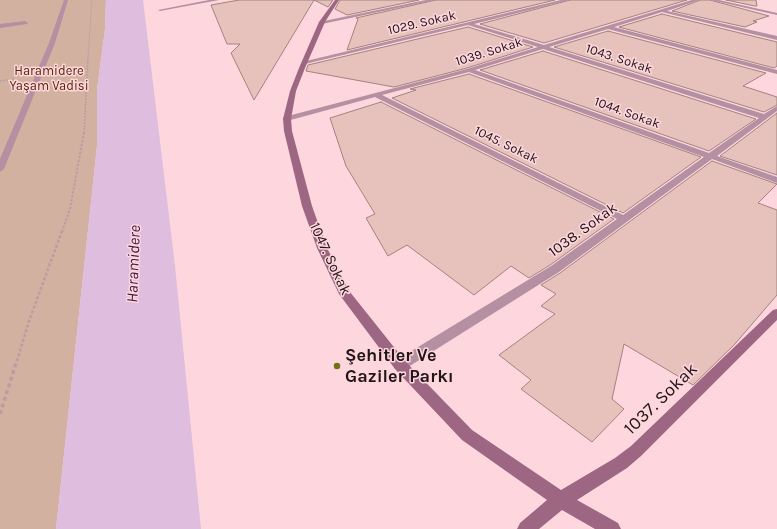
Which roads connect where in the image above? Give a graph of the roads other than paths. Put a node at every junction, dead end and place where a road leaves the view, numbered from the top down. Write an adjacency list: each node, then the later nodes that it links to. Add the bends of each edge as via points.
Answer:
1 (66, 0): 26 (street, via 52,43)
2 (217, 0): 8 (street)
3 (337, 0): 11 (main road, 1047. Sokak)
4 (433, 0): 11 (street)
5 (567, 0): 13 (street, 1029. Sokak)
6 (697, 0): 9 (street, 1039. Sokak)
7 (713, 0): 10 (street)
8 (160, 10)
9 (662, 11): 15 (street, 1039. Sokak); 16 (street)
10 (777, 14)
11 (322, 22): 18 (main road, 1047. Sokak)
12 (25, 23): 14 (street)
13 (467, 23): 17 (street, 1043. Sokak); 18 (street, 1029. Sokak)
14 (0, 26)
15 (607, 27): 17 (street, 1039. Sokak); 20 (street)
16 (777, 38)
17 (544, 47): 19 (street, 1039. Sokak); 23 (street, 1043. Sokak)
18 (305, 62): 24 (main road, 1047. Sokak, via 293,91)
19 (469, 70): 21 (street, 1039. Sokak); 25 (street, 1044. Sokak)
20 (777, 72)
21 (376, 95): 24 (street, 1039. Sokak); 28 (street, 1045. Sokak)
22 (777, 108): 23 (street, 1038. Sokak)
23 (765, 117): 25 (street, 1038. Sokak)
24 (287, 119): 30 (main road, 1047. Sokak, via 307,206 322,248 345,294)
25 (711, 156): 27 (street, 1044. Sokak); 28 (street, 1038. Sokak)
26 (0, 169)
27 (777, 180)
28 (624, 219): 30 (street, 1038. Sokak, via 555,269)
29 (777, 313): 31 (main road, 1037. Sokak, via 636,451)
30 (400, 365): 31 (main road, 1047. Sokak, via 467,434)
31 (562, 500): 32 (main road, 1037. Sokak); 33 (main road, 1047. Sokak)
32 (526, 529)
33 (612, 529)

